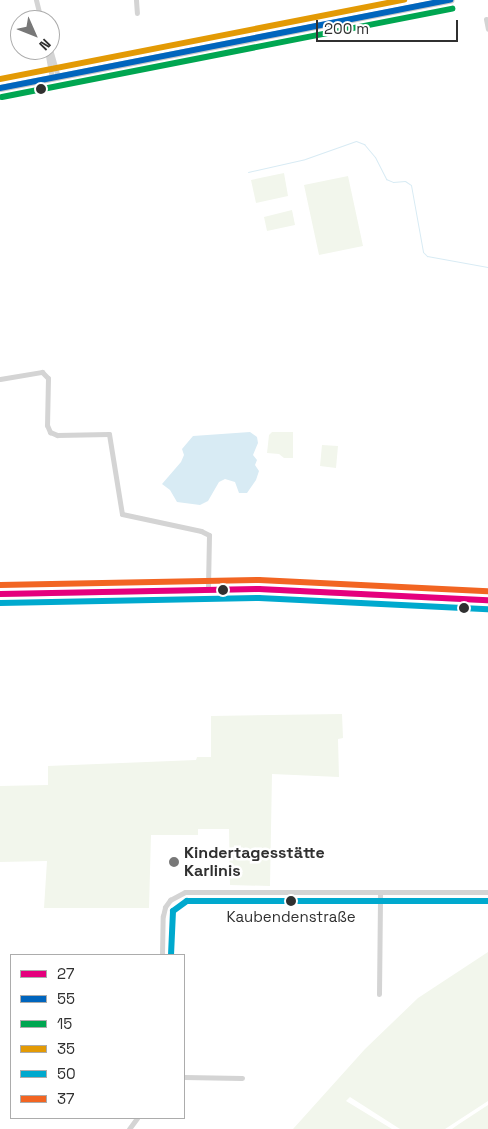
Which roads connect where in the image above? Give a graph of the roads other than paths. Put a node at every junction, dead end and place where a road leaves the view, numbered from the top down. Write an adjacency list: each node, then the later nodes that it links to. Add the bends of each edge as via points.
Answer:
1 (136, 0): 3 (street)
2 (450, 0): 7 (main road)
3 (137, 13)
4 (486, 19): 5 (street)
5 (488, 29)
6 (51, 60): 7 (street)
7 (55, 78): 8 (main road)
8 (0, 88)
9 (0, 379): 10 (street, via 42,372 48,378 47,425 50,432 57,435 108,434 122,514 201,530 209,535)
10 (208, 589): 11 (street); 12 (street, via 355,592)
11 (0, 594)
12 (488, 600)
13 (488, 892): 14 (street)
14 (380, 894): 15 (street, via 194,892 177,895 165,908); 16 (street)
15 (162, 954)
16 (379, 994)
17 (185, 1077): 18 (street)
18 (242, 1078)

